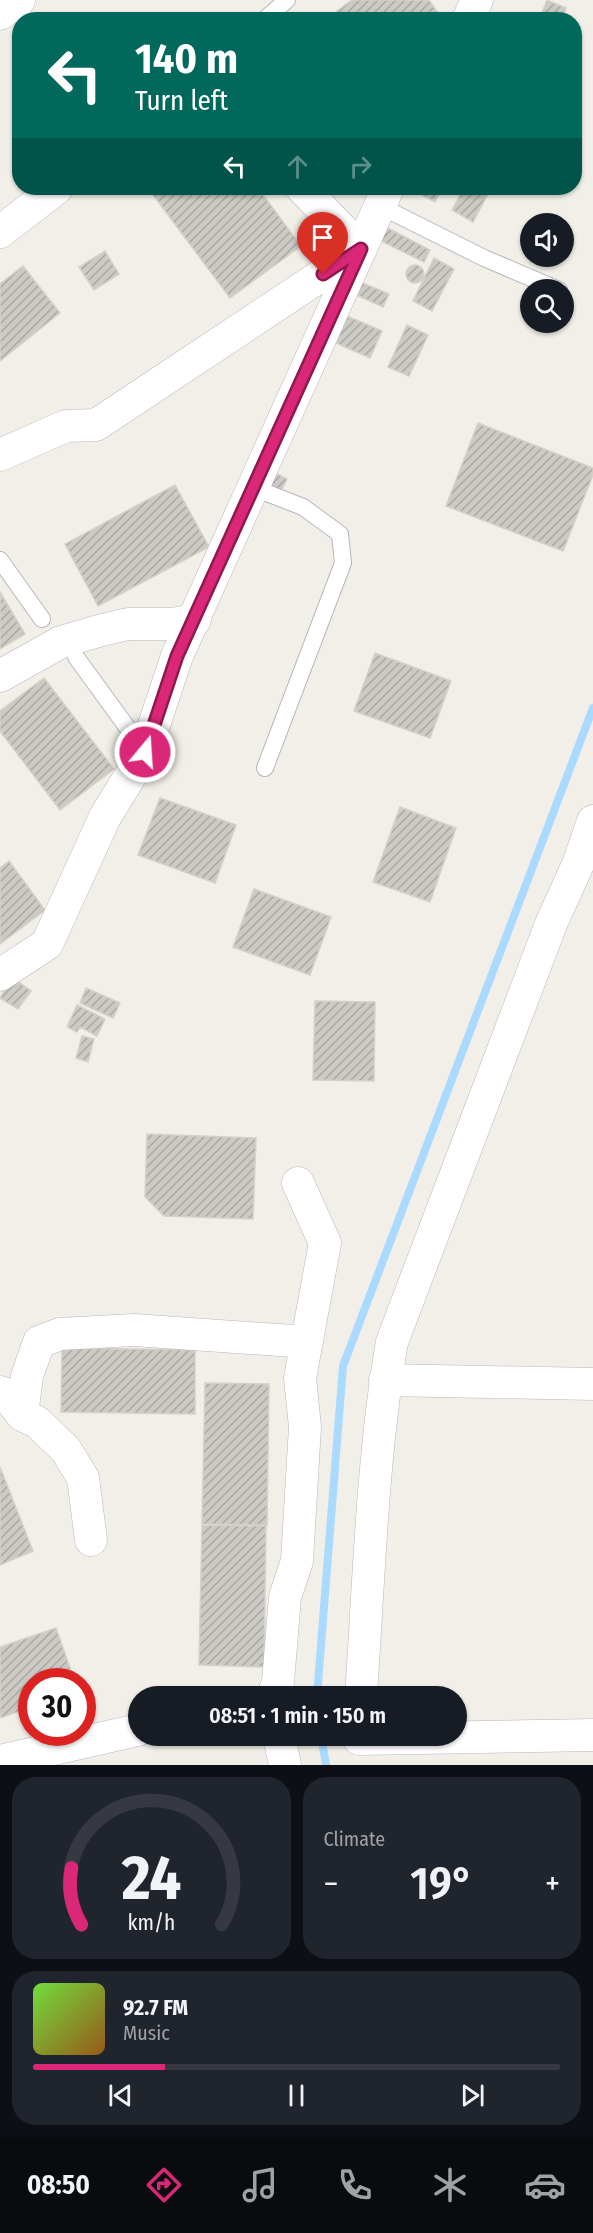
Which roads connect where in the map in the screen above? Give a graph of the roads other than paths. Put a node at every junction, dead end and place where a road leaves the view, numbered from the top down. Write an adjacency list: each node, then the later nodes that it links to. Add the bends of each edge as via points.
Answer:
1 (19, 0): 4 (street)
2 (287, 0): 3 (lane)
3 (273, 12)
4 (0, 14)
5 (48, 195): 8 (street)
6 (309, 195): 9 (street)
7 (384, 197): 9 (street); 10 (lane, via 484,258)
8 (0, 232)
9 (361, 249): 11 (street, via 96,425 66,426); 12 (street)
10 (533, 279)
11 (0, 455)
12 (254, 488): 15 (street); 19 (lane, via 303,507 340,534 343,563)
13 (0, 560): 14 (lane)
14 (42, 619)
15 (195, 620): 17 (street, via 128,624 102,630 61,642); 18 (street, via 177,656)
16 (76, 657): 18 (lane)
17 (0, 676)
18 (145, 752): 21 (street, via 105,817 47,944)
19 (265, 768)
20 (593, 821): 24 (street, via 392,1342)
21 (0, 975)
22 (298, 1183): 23 (street, via 325,1243)
23 (307, 1342): 27 (street, via 134,1330 60,1334 39,1342 27,1376); 29 (street, via 300,1378 305,1427 297,1561 285,1597)
24 (385, 1380): 25 (street); 30 (street)
25 (593, 1384)
26 (0, 1392): 27 (street)
27 (22, 1415): 28 (street, via 37,1422 66,1450 83,1478)
28 (91, 1540)
29 (277, 1686)
30 (362, 1686)
31 (128, 1732): 35 (street)
32 (593, 1735): 34 (street)
33 (281, 1746): 36 (street)
34 (360, 1747)
35 (0, 1761)
36 (285, 1765)

